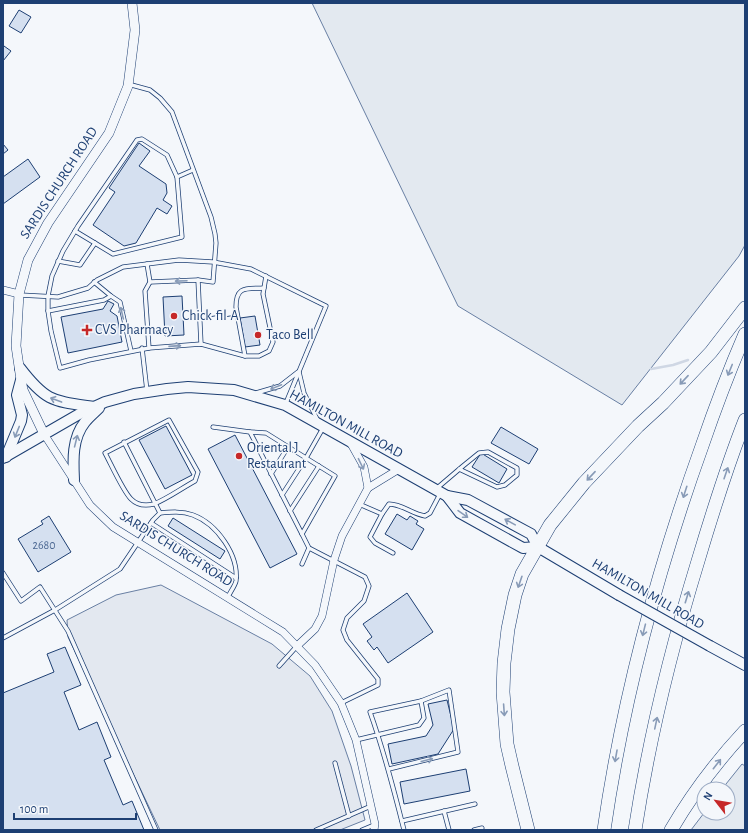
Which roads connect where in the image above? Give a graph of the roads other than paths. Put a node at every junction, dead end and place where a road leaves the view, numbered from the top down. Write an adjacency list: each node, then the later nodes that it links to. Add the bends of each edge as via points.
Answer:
1 (132, 3): 2 (street, SARDIS CHURCH ROAD, via 135,30)
2 (128, 84): 3 (lane, via 150,90 166,104 172,112); 16 (street, SARDIS CHURCH ROAD, via 109,133 48,223 28,260)
3 (193, 170): 4 (lane); 8 (lane, via 216,234)
4 (177, 177): 5 (lane, via 167,156 142,139 137,140); 6 (lane, via 182,237 113,254)
5 (74, 231): 6 (lane); 7 (lane)
6 (95, 243): 7 (lane, via 80,265)
7 (58, 261): 17 (lane)
8 (215, 263): 9 (lane, via 180,260); 10 (lane, via 251,269); 11 (lane, via 213,282)
9 (147, 264): 12 (lane, via 123,267); 13 (lane)
10 (266, 276): 14 (lane); 28 (lane, via 326,306)
11 (198, 280): 13 (lane, one-way to 13); 22 (lane)
12 (94, 282): 17 (lane, via 88,288 58,297); 18 (lane)
13 (150, 282): 24 (lane, via 145,291)
14 (264, 288): 26 (lane, via 272,342 269,351 259,356); 26 (lane, via 242,289 236,298)
15 (3, 290): 16 (street)
16 (19, 294): 17 (lane); 27 (street, SARDIS CHURCH ROAD, via 16,346)
17 (48, 296): 20 (lane)
18 (111, 296): 20 (lane, via 104,300); 25 (lane, one-way to 18, via 120,302)
19 (745, 308): 61 (highway, one-way to 61, via 711,352 584,483 550,526)
20 (48, 311): 25 (lane, via 60,368)
21 (745, 334): 95 (highway, one-way to 95, via 686,489 644,629 616,754)
22 (201, 344): 24 (lane, one-way to 22); 26 (lane)
23 (142, 348): 24 (lane); 25 (lane); 30 (lane)
24 (149, 348)
25 (131, 351)
26 (245, 356)
27 (20, 368): 29 (street, SARDIS CHURCH ROAD); 34 (main road, one-way to 27, via 49,398 39,391)
28 (299, 371): 31 (lane, one-way to 31, via 280,386); 33 (lane); 36 (lane, via 304,393)
29 (21, 380): 39 (street, SARDIS CHURCH ROAD, via 23,390); 43 (main road, one-way to 43, via 17,395 21,421)
30 (147, 392): 31 (main road, HAMILTON MILL ROAD, via 188,387 234,390); 32 (main road, HAMILTON MILL ROAD)
31 (249, 394): 33 (main road, HAMILTON MILL ROAD)
32 (105, 402): 34 (main road, HAMILTON MILL ROAD); 49 (main road, one-way to 32, via 73,455 77,436 85,422)
33 (285, 405): 36 (main road, HAMILTON MILL ROAD)
34 (94, 407): 39 (main road, HAMILTON MILL ROAD)
35 (745, 420): 96 (highway, one-way to 35, via 647,762 682,612)
36 (322, 426): 41 (main road, HAMILTON MILL ROAD); 44 (lane)
37 (213, 427): 38 (lane)
38 (250, 432): 42 (lane, via 266,433); 48 (lane)
39 (44, 434): 43 (main road, HAMILTON MILL ROAD); 49 (street, SARDIS CHURCH ROAD)
40 (124, 442): 54 (lane); 54 (lane, via 105,453 131,499 145,506); 54 (lane, via 169,420 198,472 195,481)
41 (349, 442): 46 (main road, HAMILTON MILL ROAD); 50 (street, one-way to 50, via 364,467)
42 (288, 447): 44 (lane); 48 (lane)
43 (5, 457)
44 (306, 458): 45 (lane); 52 (lane)
45 (319, 466): 55 (lane); 59 (lane, via 335,476)
46 (399, 469): 50 (street); 51 (main road, HAMILTON MILL ROAD)
47 (459, 469): 47 (lane, via 479,453 488,452 517,468 517,475 505,485 498,487); 51 (lane)
48 (271, 474): 52 (lane)
49 (74, 480): 60 (street, SARDIS CHURCH ROAD, via 90,505 112,527)
50 (368, 488): 53 (street)
51 (441, 493): 57 (lane, via 425,516 396,504 389,504); 61 (main road, HAMILTON MILL ROAD, one-way to 51, via 531,534 468,500); 61 (main road, HAMILTON MILL ROAD, one-way to 61, via 460,513 524,548)
52 (282, 495): 55 (lane)
53 (359, 503): 57 (lane); 64 (street, via 342,536)
54 (155, 504): 56 (lane)
55 (290, 511): 59 (lane)
56 (160, 513): 58 (lane); 67 (lane, via 176,512 205,521 218,533 231,553)
57 (382, 514): 63 (lane, via 370,537 375,543)
58 (151, 523): 60 (lane); 67 (lane)
59 (302, 534): 62 (lane)
60 (138, 544): 68 (street, SARDIS CHURCH ROAD); 69 (lane, via 120,569)
61 (538, 547): 72 (main road, HAMILTON MILL ROAD, bridge); 94 (highway, one-way to 94, via 522,574 515,595 504,663 503,692 507,744)
62 (309, 548): 64 (lane); 65 (lane)
63 (393, 553)
64 (334, 560): 71 (street, via 322,616 315,629); 75 (lane, via 365,577 369,586 364,601 347,618 343,630 347,640 378,679 378,685)
65 (302, 564)
66 (3, 573): 69 (lane, via 20,600 40,587)
67 (236, 578): 68 (lane)
68 (228, 597): 71 (street, SARDIS CHURCH ROAD, via 283,632)
69 (55, 610): 70 (lane); 88 (lane, via 68,631)
70 (3, 638)
71 (297, 646): 73 (lane); 75 (street, SARDIS CHURCH ROAD, via 315,665)
72 (745, 665)
73 (279, 666)
74 (421, 701): 77 (lane, via 424,718 419,725); 77 (lane, via 370,712); 80 (lane, one-way to 74, via 458,752 449,690)
75 (341, 704): 78 (street, SARDIS CHURCH ROAD)
76 (745, 731): 97 (highway, one-way to 76, via 701,784)
77 (378, 735): 78 (lane); 80 (lane)
78 (356, 740): 82 (street, SARDIS CHURCH ROAD)
79 (335, 763): 84 (lane)
80 (389, 769): 85 (lane)
81 (475, 804): 83 (lane)
82 (371, 806): 84 (lane); 86 (street, SARDIS CHURCH ROAD)
83 (444, 811): 85 (lane); 92 (lane)
84 (349, 816): 89 (lane)
85 (402, 821): 91 (lane)
86 (375, 827): 90 (lane)
87 (482, 828): 93 (lane)
88 (156, 830)
89 (316, 830)
90 (362, 830)
91 (404, 830)
92 (449, 830)
93 (474, 830)
94 (528, 830)
95 (604, 830)
96 (635, 830)
97 (671, 830)

